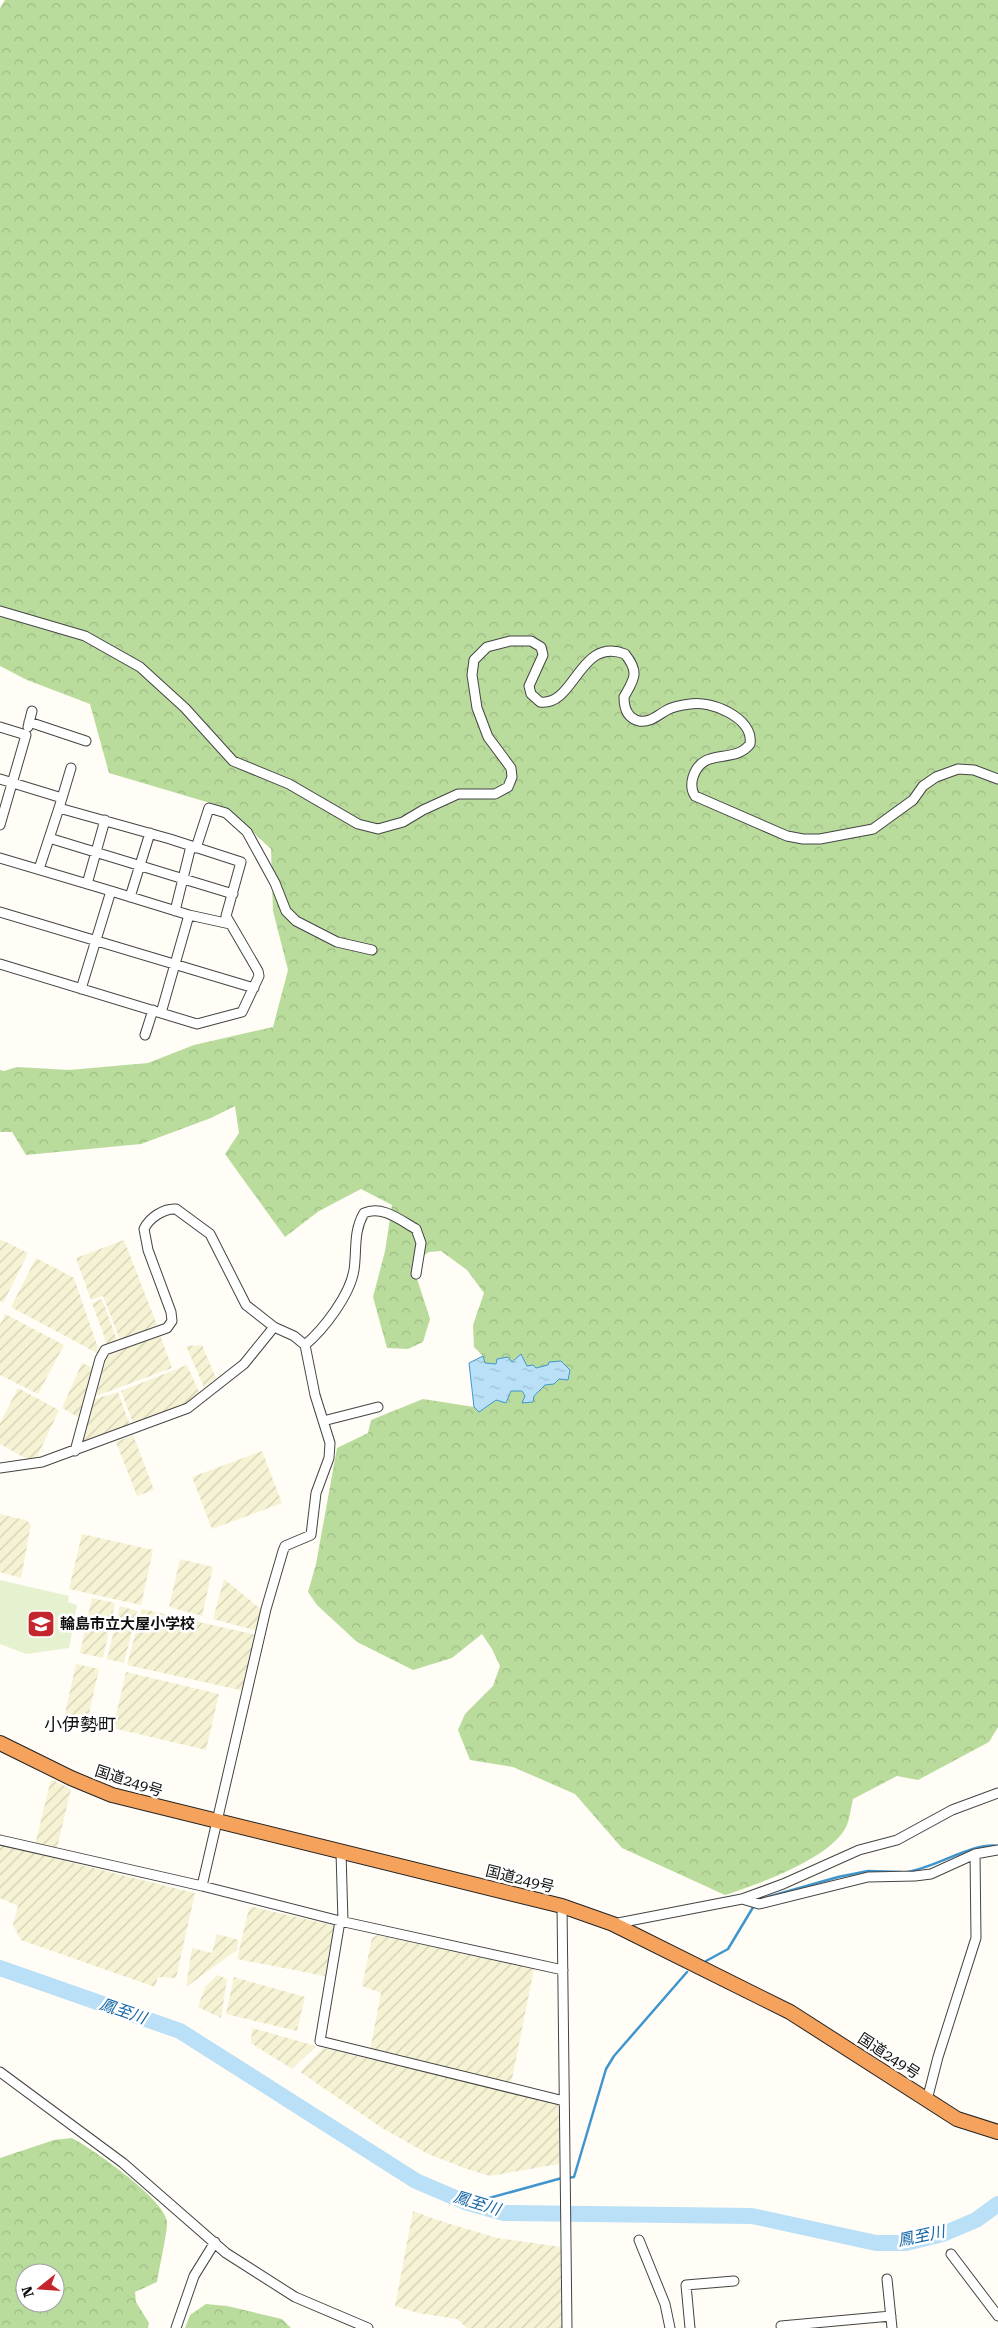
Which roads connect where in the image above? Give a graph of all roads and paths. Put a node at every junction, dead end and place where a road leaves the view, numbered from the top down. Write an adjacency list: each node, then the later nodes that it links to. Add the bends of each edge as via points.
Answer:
1 (0, 611): 9 (street, via 85,636 140,667 185,708 233,761 289,784 358,824 378,829 403,822 458,794 495,794 508,787 512,778 511,768 485,732 472,676 474,660 482,650 518,640 531,641 541,648 542,659 528,686 540,702 560,697 584,666 600,653 610,650 625,654 634,669 634,682 624,697 626,712 633,719 645,721 676,706 692,703 736,716 749,730 750,744 742,752 702,761 691,782 692,792 786,836 820,839 873,829 913,800 923,786 958,769 974,770)
2 (32, 711): 3 (street)
3 (29, 722): 5 (street); 6 (street)
4 (0, 727): 5 (street)
5 (26, 735): 10 (street)
6 (86, 741)
7 (71, 768): 11 (street)
8 (0, 779): 10 (street)
9 (998, 779)
10 (13, 783): 11 (street); 14 (street)
11 (62, 798): 12 (street)
12 (59, 808): 13 (street); 16 (street)
13 (105, 820): 15 (street); 18 (street)
14 (0, 825)
15 (150, 833): 17 (street); 20 (street)
16 (49, 838): 18 (street); 21 (street)
17 (194, 847): 22 (street); 25 (street, via 241,862); 32 (street, via 208,808 226,813 247,832 276,882 286,911 296,921 337,942)
18 (96, 852): 20 (street); 23 (street)
19 (0, 858): 21 (street)
20 (140, 866): 22 (street); 26 (street)
21 (39, 870): 23 (street)
22 (184, 878): 25 (street); 27 (street)
23 (87, 884): 24 (street)
24 (111, 891): 26 (street); 31 (street)
25 (233, 894): 30 (street, via 226,916)
26 (130, 897): 27 (street)
27 (174, 911): 29 (street)
28 (0, 912): 31 (street)
29 (189, 915): 30 (street); 34 (street)
30 (230, 924): 36 (street, via 258,971)
31 (96, 940): 34 (street); 35 (street)
32 (372, 950)
33 (0, 964): 35 (street)
34 (174, 964): 36 (street); 37 (street)
35 (81, 988): 37 (street)
36 (254, 988): 37 (street, via 242,1012 200,1023)
37 (157, 1011): 38 (street)
38 (145, 1034)
39 (416, 1274): 41 (street, via 420,1243 416,1229 384,1212 364,1213 356,1232 354,1272 333,1315)
40 (274, 1327): 41 (street); 44 (street, via 244,1364 188,1408); 44 (street, via 246,1305 210,1234 176,1209 170,1208 156,1216 146,1224 144,1237 172,1321 167,1328 105,1350)
41 (305, 1345): 43 (street)
42 (378, 1407): 43 (street)
43 (323, 1421): 48 (street, via 330,1443 329,1458 316,1493 313,1530 311,1535 286,1546 283,1551 266,1609)
44 (75, 1451): 45 (street, via 42,1462)
45 (0, 1468)
46 (0, 1743): 48 (highway, 国道249号, via 112,1794)
47 (998, 1793): 54 (street, via 952,1810 898,1840 859,1850)
48 (217, 1822): 51 (highway, 国道249号); 53 (street)
49 (0, 1840): 53 (street)
50 (998, 1850): 52 (street)
51 (341, 1852): 55 (highway, 国道249号); 56 (street)
52 (975, 1854): 54 (street, via 931,1874 868,1877 760,1904); 60 (street, via 976,1938)
53 (202, 1886): 56 (street)
54 (746, 1900): 57 (street)
55 (562, 1906): 57 (highway, 国道249号); 58 (street)
56 (341, 1922): 58 (street); 61 (street, via 320,2041)
57 (612, 1924): 60 (highway, 国道249号, via 807,2022)
58 (563, 1970): 61 (street)
59 (0, 2072): 64 (street, via 123,2163)
60 (927, 2100): 62 (highway, 国道249号, via 957,2119)
61 (564, 2101): 73 (street)
62 (998, 2132)
63 (639, 2240): 74 (street)
64 (214, 2242): 71 (street, via 194,2276); 72 (street, via 295,2298)
65 (951, 2254): 69 (street)
66 (887, 2279): 68 (street)
67 (734, 2281): 75 (street, via 686,2285)
68 (891, 2316): 70 (street); 76 (street)
69 (998, 2316)
70 (781, 2326)
71 (176, 2328)
72 (368, 2328)
73 (567, 2328)
74 (670, 2328)
75 (690, 2328)
76 (892, 2328)

